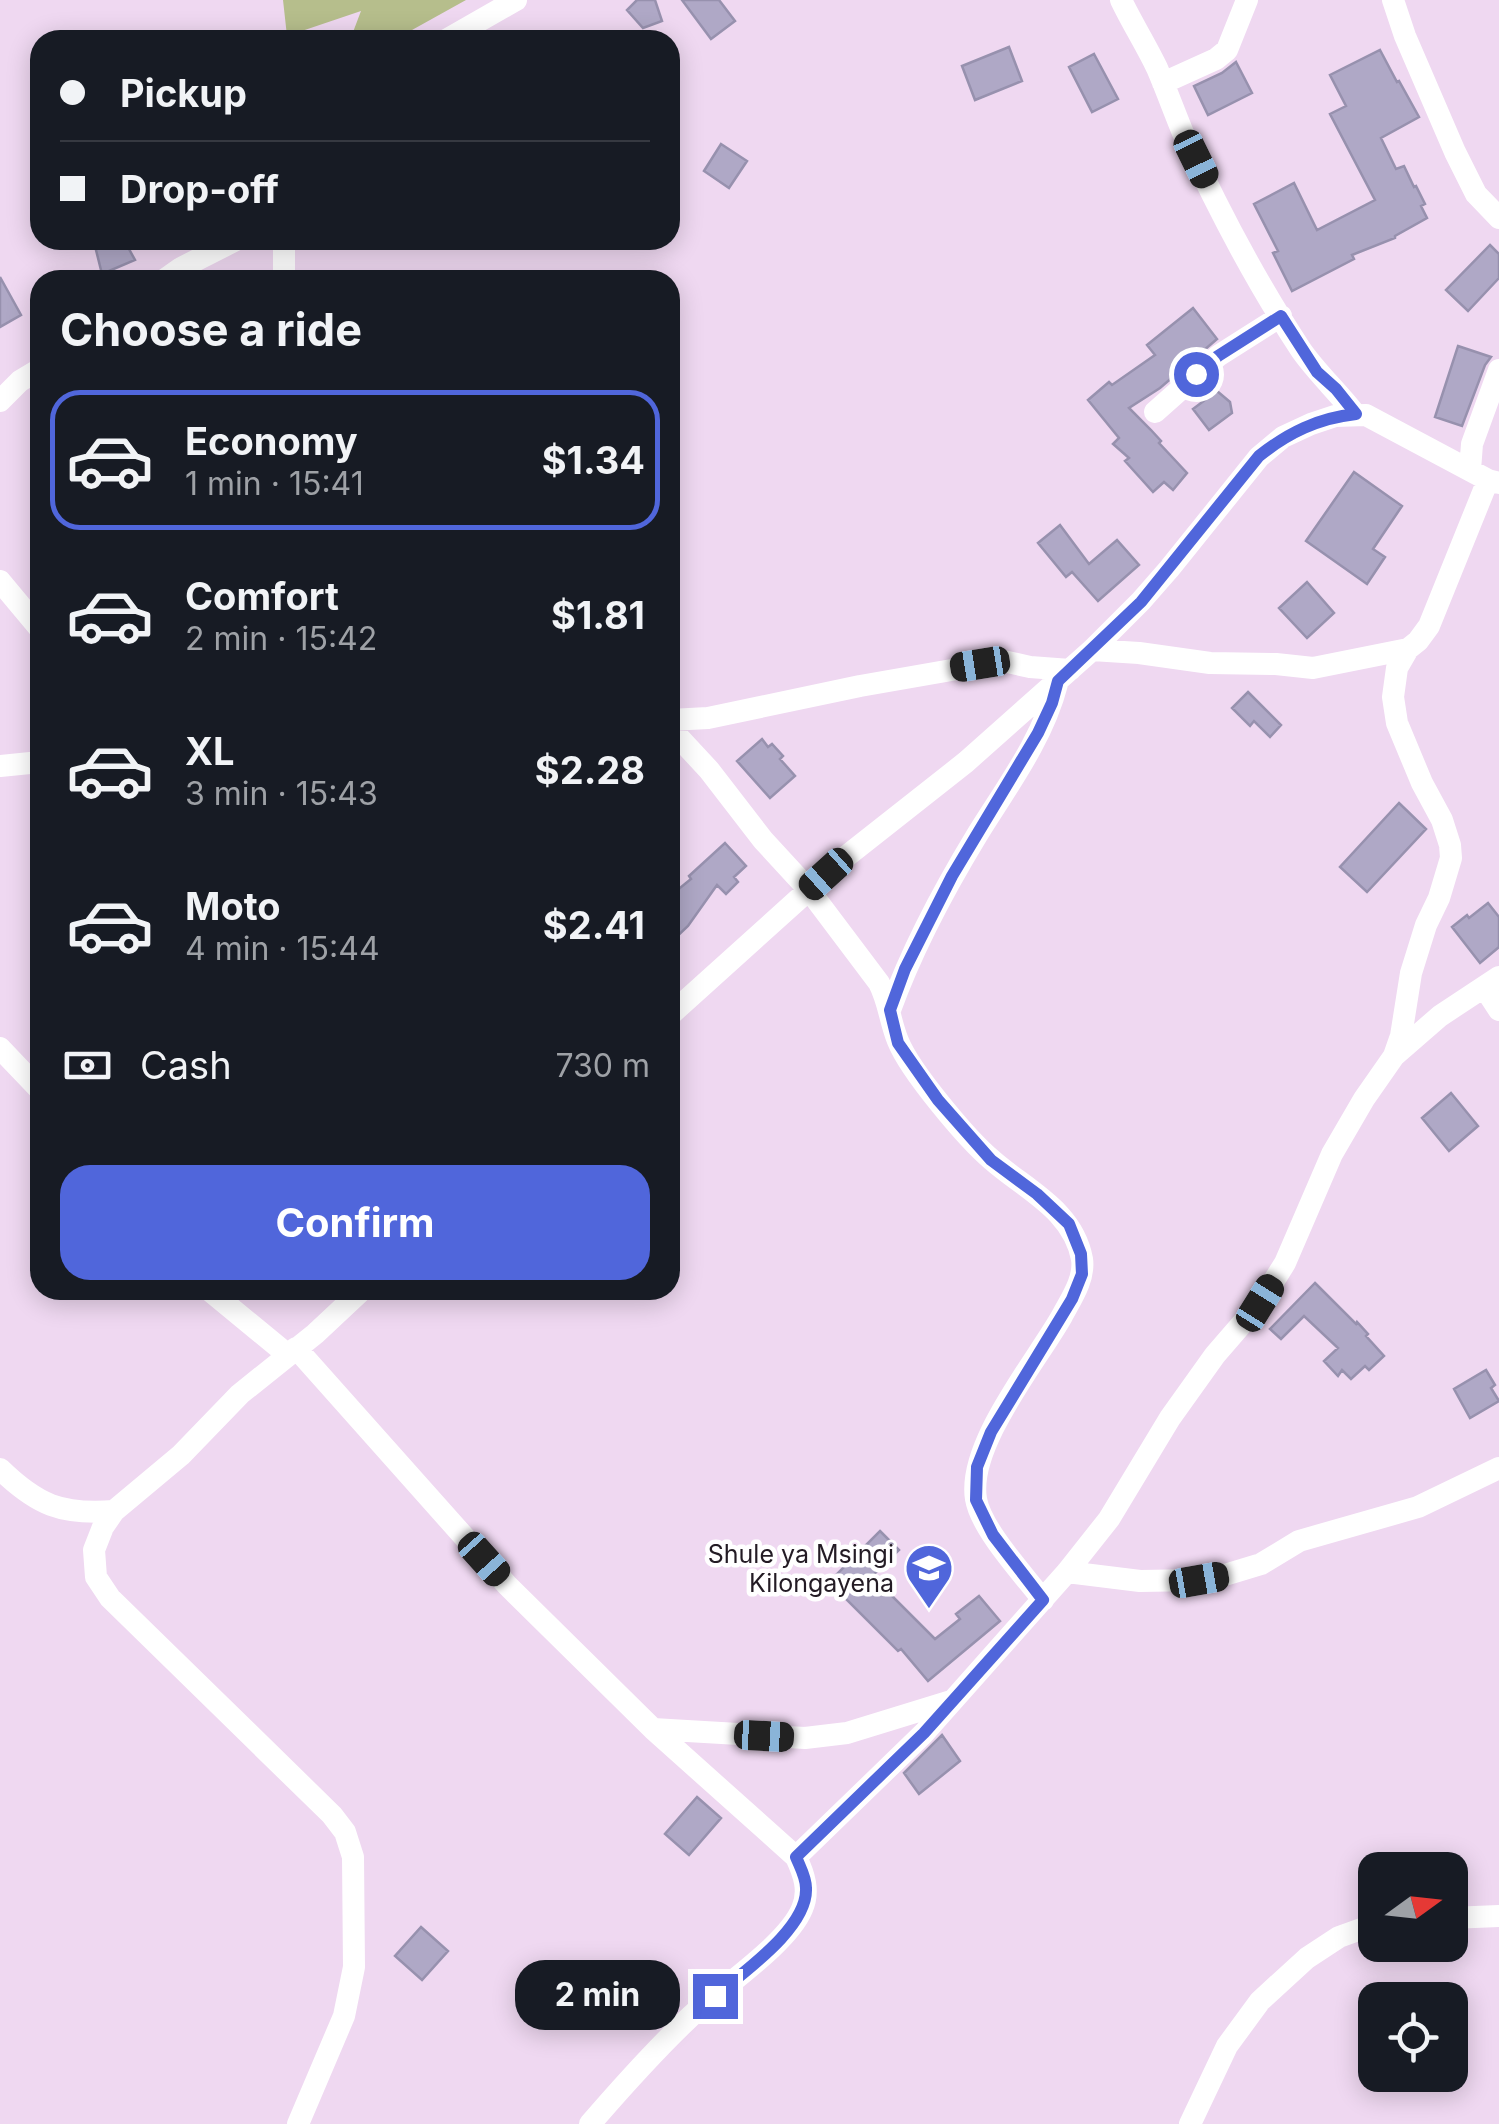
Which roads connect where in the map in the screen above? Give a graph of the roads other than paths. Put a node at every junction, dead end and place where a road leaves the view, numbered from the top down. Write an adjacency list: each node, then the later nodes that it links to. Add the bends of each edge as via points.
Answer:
1 (516, 0): 6 (street)
2 (1121, 0): 8 (street)
3 (1246, 0): 8 (street, via 1227,50)
4 (1373, 0): 7 (street)
5 (1393, 0): 7 (street)
6 (464, 30)
7 (1405, 36): 9 (street, via 1476,194)
8 (1163, 83): 12 (street)
9 (1499, 218)
10 (217, 250): 11 (street)
11 (178, 270)
12 (1281, 316): 16 (street, via 1218,356); 17 (street, via 1317,372)
13 (1499, 370): 18 (street, via 1472,444)
14 (30, 375): 15 (street)
15 (0, 402)
16 (1156, 412)
17 (1356, 414): 18 (street); 22 (street, via 1311,424 1259,456)
18 (1486, 478): 21 (street, via 1429,626)
19 (0, 581): 20 (street)
20 (30, 618)
21 (1408, 649): 22 (street, via 1313,668); 34 (street, via 1397,668 1397,723 1442,820 1450,868 1412,972)
22 (1092, 650): 23 (street)
23 (1064, 675): 24 (street, via 1003,660); 28 (street); 31 (street, via 1038,733 952,876)
24 (680, 719)
25 (680, 739): 28 (street)
26 (30, 763): 27 (street)
27 (0, 766)
28 (809, 890): 30 (street); 31 (street, via 879,983)
29 (1492, 982): 32 (street); 34 (street)
30 (680, 1005)
31 (890, 1010): 43 (street, via 898,1043 938,1100 991,1160 1069,1224 1081,1254 1072,1299 991,1432 977,1467 976,1500 993,1535)
32 (1499, 1010)
33 (0, 1048): 35 (street)
34 (1394, 1056): 42 (street, via 1339,1141 1286,1263 1170,1418 1110,1519)
35 (30, 1080)
36 (223, 1300): 38 (street)
37 (351, 1300): 38 (street)
38 (292, 1351): 41 (street); 45 (street, via 507,1585)
39 (1499, 1468): 42 (street, via 1418,1507 1298,1541 1261,1564 1228,1574 1140,1581)
40 (0, 1469): 41 (street, via 57,1509)
41 (114, 1511): 50 (street, via 94,1550 96,1577 110,1598 332,1815 353,1856 350,1992)
42 (1067, 1572): 43 (street)
43 (1043, 1600): 44 (street)
44 (954, 1700): 45 (street, via 846,1733 806,1738); 46 (street)
45 (653, 1730): 46 (street)
46 (796, 1857): 51 (street, via 807,1890 788,1932 693,2014)
47 (1499, 1916): 48 (street)
48 (1468, 1917)
49 (1358, 1930): 52 (street, via 1307,1958 1260,2001 1227,2046)
50 (298, 2124)
51 (590, 2124)
52 (1190, 2124)

